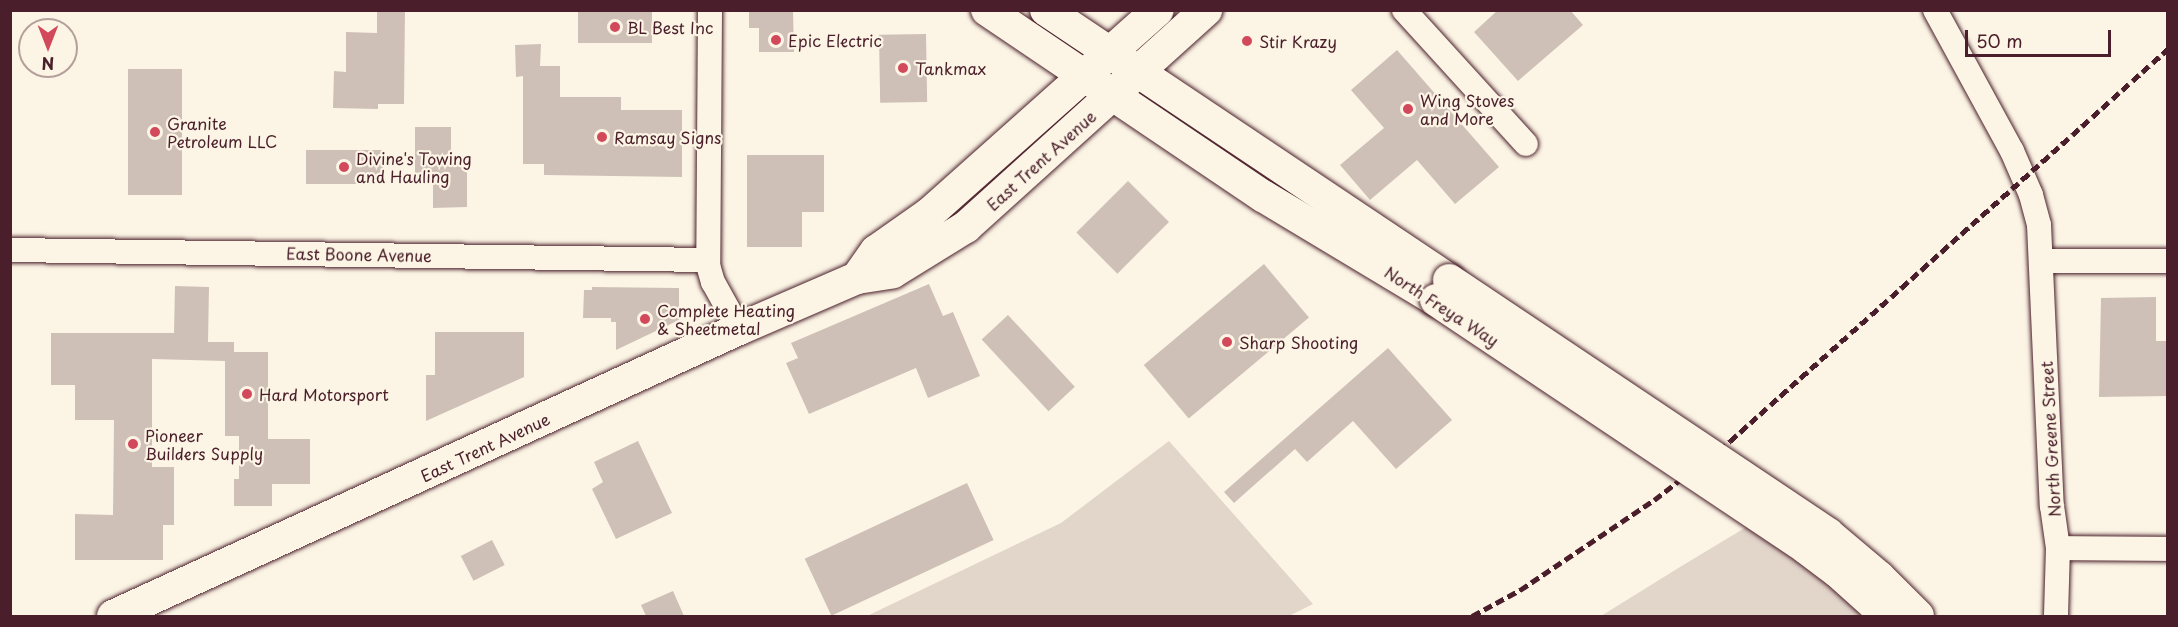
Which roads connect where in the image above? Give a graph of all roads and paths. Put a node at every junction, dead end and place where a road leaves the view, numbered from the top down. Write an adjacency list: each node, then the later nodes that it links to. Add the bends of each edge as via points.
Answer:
1 (710, 10): 16 (street)
2 (987, 10): 10 (main road, North Freya Way)
3 (1046, 10): 8 (main road, North Freya Way)
4 (1158, 10): 8 (main road, East Trent Avenue)
5 (1206, 10): 9 (main road, East Trent Avenue)
6 (1404, 10): 12 (street)
7 (1935, 10): 17 (street, North Greene Street, via 2020,169 2039,225)
8 (1112, 53): 9 (main road, North Freya Way); 10 (main road, East Trent Avenue)
9 (1139, 71): 11 (main road, East Trent Avenue); 14 (main road, North Freya Way)
10 (1084, 76): 11 (main road, North Freya Way); 19 (main road, East Trent Avenue, via 930,213 876,251)
11 (1112, 95): 13 (main road, North Freya Way); 19 (main road, East Trent Avenue, via 966,227 893,272)
12 (1526, 144)
13 (1263, 196): 14 (main road, via 1282,191 1347,228); 20 (main road, North Freya Way)
14 (1398, 246): 20 (main road, North Freya Way)
15 (10, 250): 16 (street, East Boone Avenue)
16 (708, 260): 21 (street, via 711,276)
17 (2043, 261): 18 (street); 22 (street, North Greene Street, via 2052,506)
18 (2168, 261)
19 (857, 278): 21 (main road, East Trent Avenue)
20 (1443, 290): 25 (main road, North Freya Way, bridge, via 1806,548); 26 (main road, North Freya Way, bridge, via 1828,534)
21 (739, 329): 24 (main road, East Trent Avenue)
22 (2058, 548): 23 (street); 27 (street, North Greene Street)
23 (2168, 549)
24 (113, 616)
25 (1887, 616)
26 (1918, 616)
27 (2056, 616)

